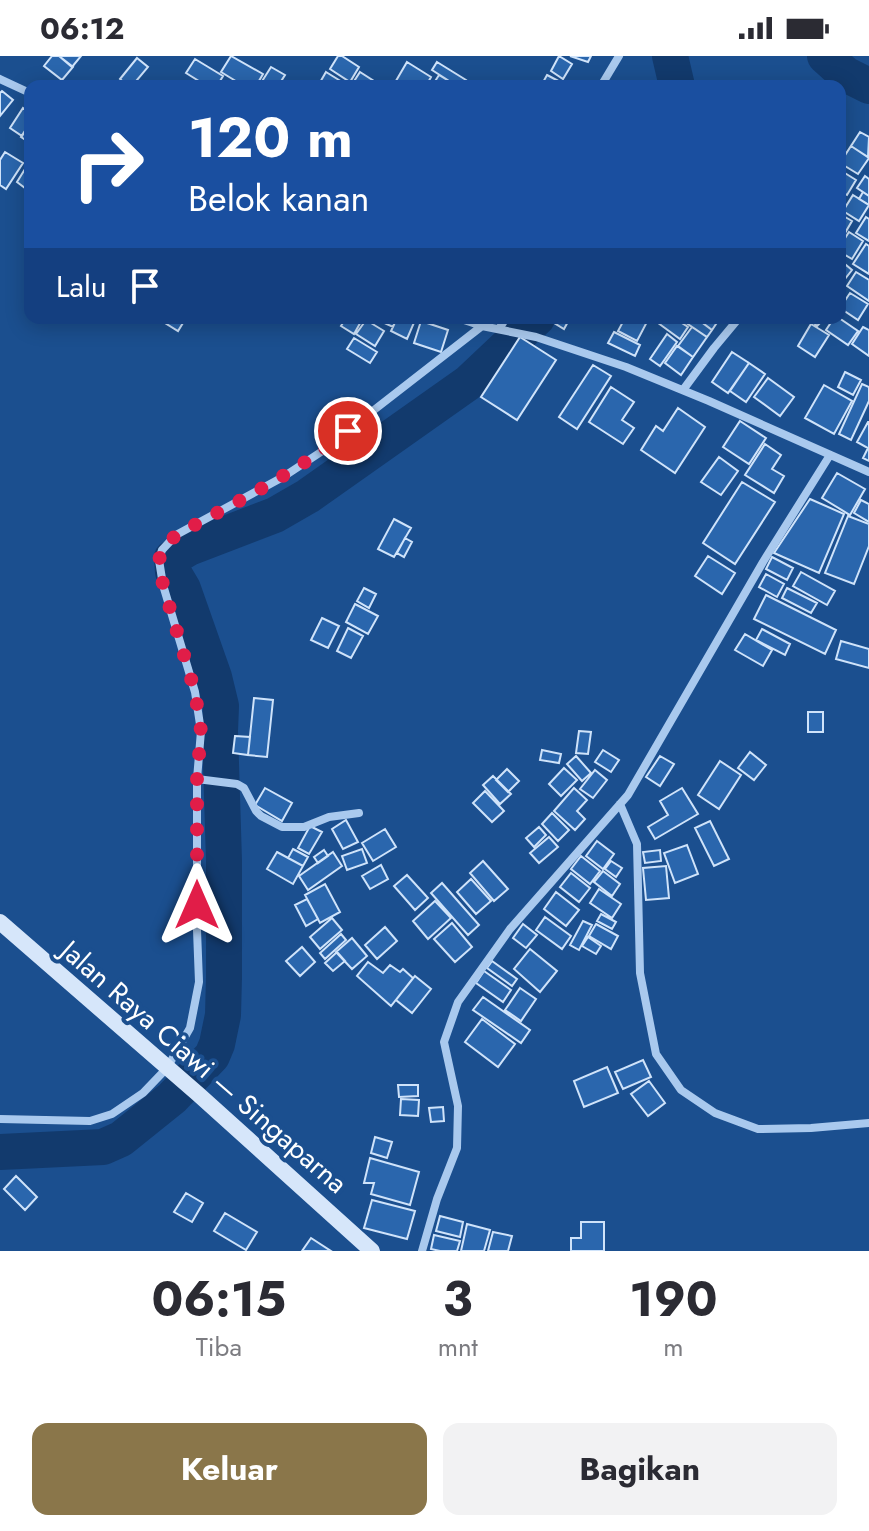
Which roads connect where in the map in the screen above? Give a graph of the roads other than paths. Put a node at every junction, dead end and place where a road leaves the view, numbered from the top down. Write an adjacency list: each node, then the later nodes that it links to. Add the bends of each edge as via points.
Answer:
1 (619, 56): 3 (street)
2 (0, 79): 4 (street)
3 (605, 80)
4 (24, 90)
5 (476, 324): 8 (street)
6 (505, 324): 9 (street)
7 (734, 324): 10 (street)
8 (482, 326): 9 (street); 13 (street, via 327,448 176,535 162,550 163,585 195,692 201,731)
9 (504, 330): 10 (street)
10 (683, 390): 11 (street)
11 (830, 455): 12 (street); 14 (street)
12 (869, 472)
13 (197, 779): 15 (street, via 237,784 261,816 282,827); 17 (street, via 199,982 190,1028)
14 (620, 804): 19 (street, via 637,844 640,973 656,1054 681,1090 715,1113 758,1129); 21 (street, via 510,929 458,1002 444,1042 458,1106 457,1148)
15 (359, 813)
16 (0, 922): 17 (main road, Jalan Raya Ciawi — Singaparna)
17 (172, 1072): 18 (street, via 112,1114 90,1121); 20 (main road, Jalan Raya Ciawi — Singaparna)
18 (0, 1119)
19 (869, 1123)
20 (372, 1251)
21 (422, 1251)

